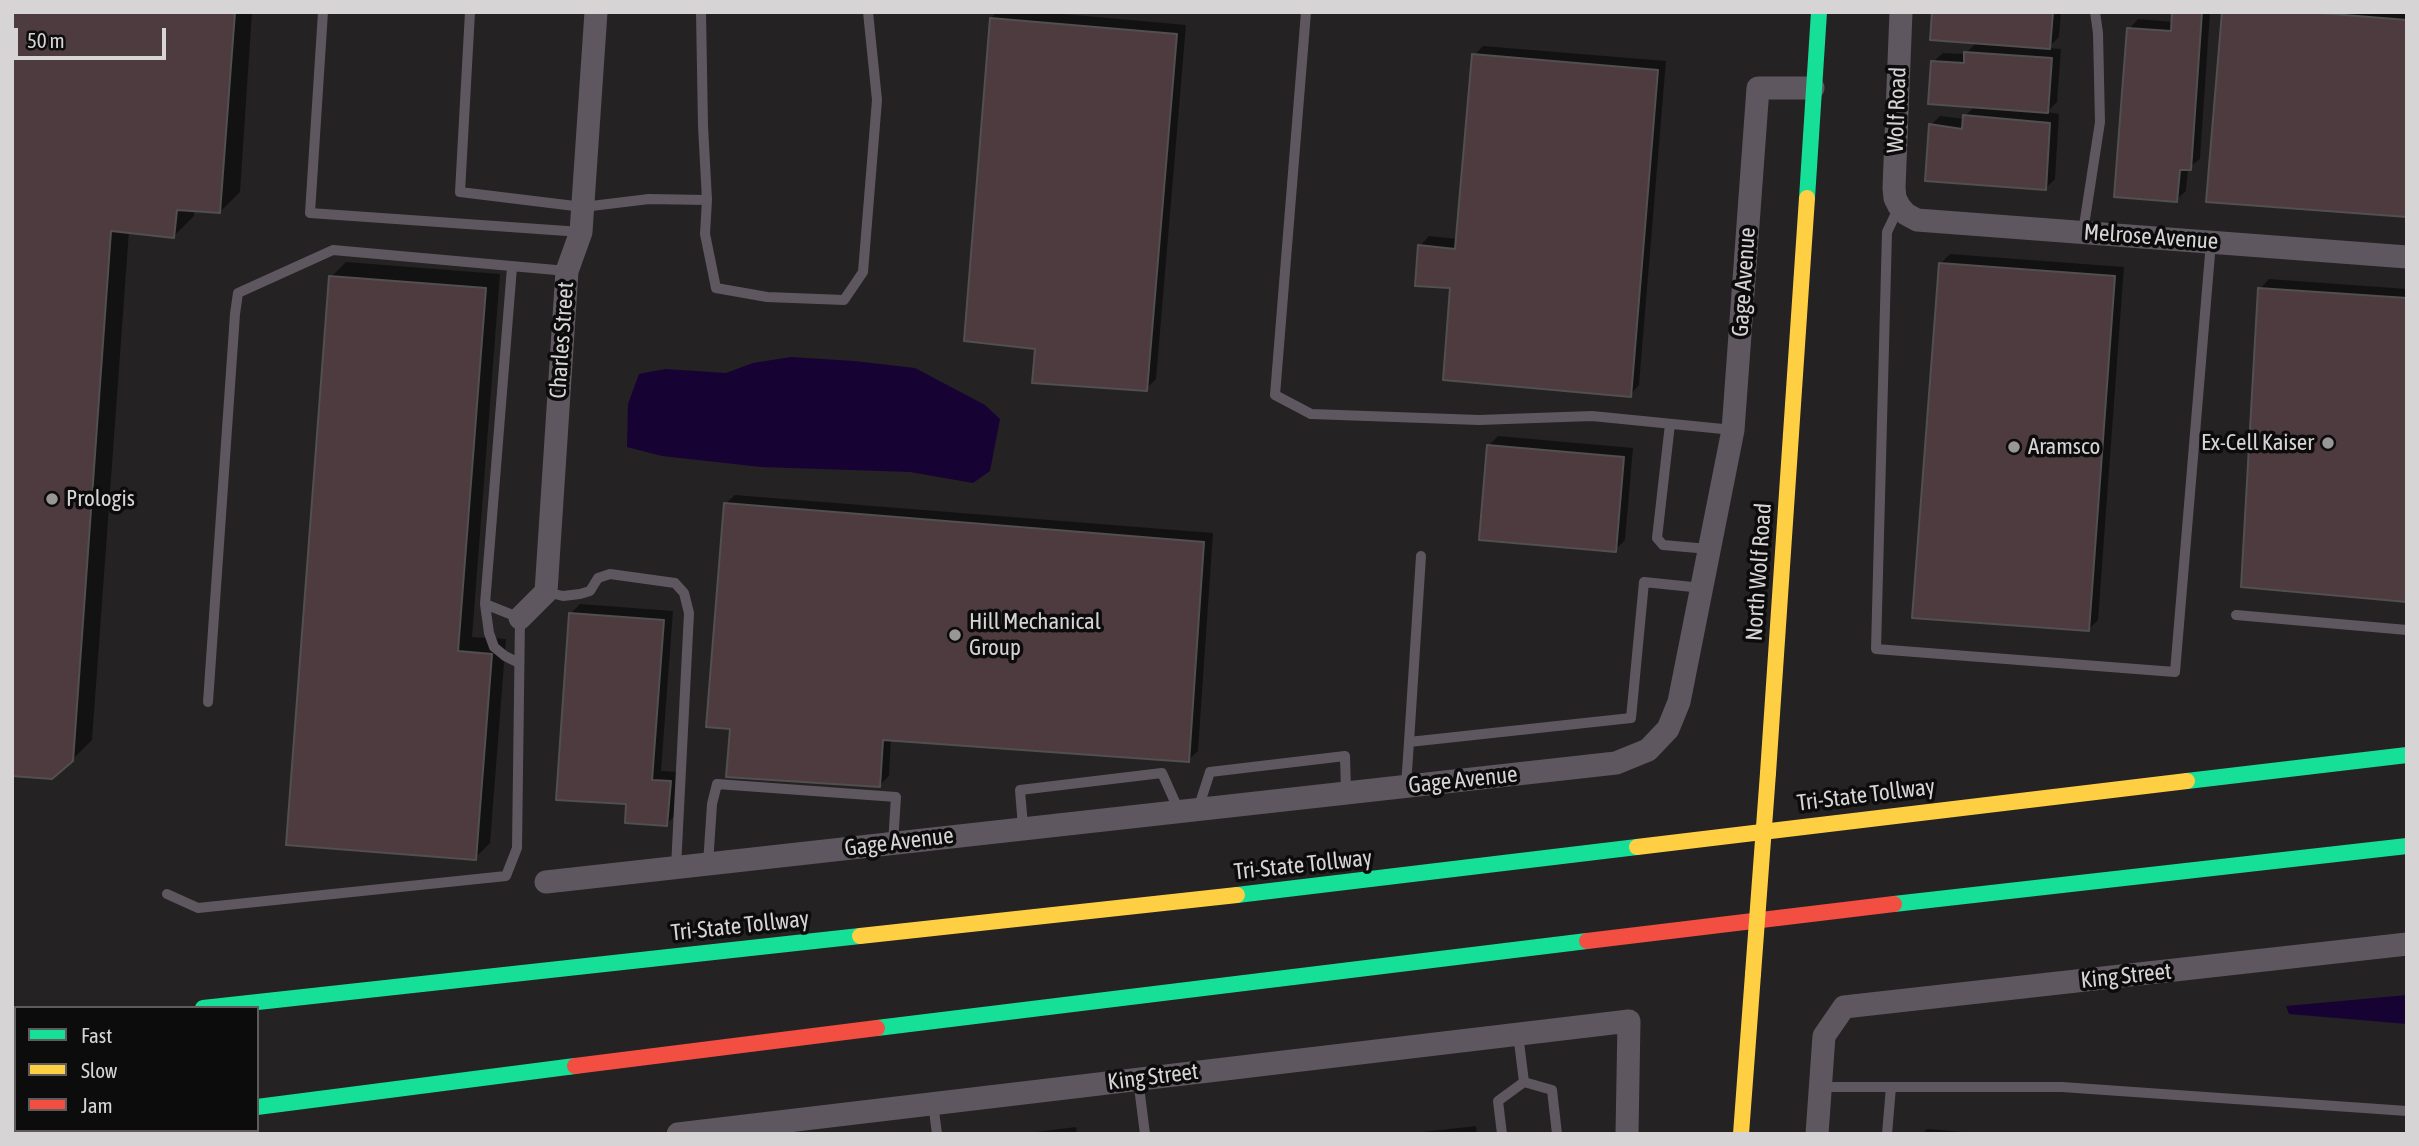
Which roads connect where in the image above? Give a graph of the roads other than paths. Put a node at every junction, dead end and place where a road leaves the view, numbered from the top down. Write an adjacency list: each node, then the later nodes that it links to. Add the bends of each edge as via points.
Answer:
1 (323, 12): 14 (lane, via 310,213)
2 (470, 12): 13 (lane, via 460,192)
3 (596, 12): 13 (street, Charles Street)
4 (701, 12): 11 (lane)
5 (868, 12): 11 (lane, via 876,113 863,272 845,300 767,297 716,288 705,234)
6 (1306, 12): 20 (lane, via 1275,395 1311,414 1479,420 1592,416)
7 (1819, 12): 10 (main road, North Wolf Road)
8 (1901, 12): 12 (street, Wolf Road, via 1894,188)
9 (2095, 12): 15 (lane, via 2100,122)
10 (1813, 88): 21 (street, Gage Avenue, via 1758,88); 62 (main road, North Wolf Road, bridge)
11 (707, 200): 13 (lane, via 649,199)
12 (1899, 206): 15 (street, Melrose Avenue, via 1917,220); 16 (lane, via 1886,232 1876,649 2175,671)
13 (583, 207): 14 (street, Charles Street)
14 (581, 232): 19 (street, Charles Street)
15 (2083, 232): 16 (street, Melrose Avenue)
16 (2211, 242): 17 (street, Melrose Avenue)
17 (2407, 257)
18 (512, 267): 19 (lane); 26 (lane); 31 (lane, via 333,250 238,293)
19 (567, 271): 25 (street, Charles Street)
20 (1670, 424): 21 (lane); 22 (lane, via 1657,538 1663,545)
21 (1733, 430): 22 (street, Gage Avenue)
22 (1709, 549): 24 (street, Gage Avenue)
23 (1421, 556): 32 (lane)
24 (1702, 588): 32 (lane, via 1644,582 1631,718); 34 (street, Gage Avenue, via 1679,702 1668,729 1648,750 1616,763)
25 (546, 592): 28 (street); 41 (lane, via 580,594 610,574 674,583 684,593 689,613)
26 (485, 604): 28 (lane); 30 (lane, via 494,647)
27 (2236, 615): 29 (lane)
28 (520, 618): 30 (lane)
29 (2407, 630)
30 (519, 663): 43 (lane, via 517,848 506,876 198,908)
31 (208, 702)
32 (1409, 742): 34 (lane)
33 (2407, 755): 45 (main road, Tri-State Tollway, via 1370,881)
34 (1406, 786): 35 (street, Gage Avenue)
35 (1346, 792): 36 (street, Gage Avenue); 36 (lane, via 1345,756 1210,772)
36 (1189, 810): 37 (street, Gage Avenue); 37 (lane, via 1162,773 1020,790)
37 (1023, 827): 38 (street, Gage Avenue)
38 (893, 843): 40 (street, Gage Avenue); 40 (lane, via 896,796 717,784)
39 (2407, 846): 52 (main road, via 1796,915)
40 (708, 864): 41 (street, Gage Avenue)
41 (676, 867): 42 (street, Gage Avenue)
42 (546, 882)
43 (167, 894)
44 (2407, 944): 49 (street, King Street, via 1844,1007 1824,1036)
45 (221, 1006)
46 (1518, 1034): 47 (street, King Street); 48 (lane); 61 (street, King Street, via 1629,1021)
47 (1138, 1079): 51 (street, King Street); 58 (lane)
48 (1524, 1082): 59 (lane, via 1498,1101); 60 (lane, via 1552,1090)
49 (1820, 1087): 50 (lane); 63 (street)
50 (1891, 1087): 53 (lane, via 2062,1087); 64 (lane)
51 (933, 1103): 54 (street, King Street); 57 (lane)
52 (259, 1107)
53 (2407, 1111)
54 (795, 1127): 55 (street, King Street)
55 (747, 1130): 56 (street, King Street)
56 (678, 1134)
57 (937, 1134)
58 (1145, 1134)
59 (1502, 1134)
60 (1557, 1134)
61 (1627, 1134)
62 (1741, 1134)
63 (1817, 1134)
64 (1887, 1134)

